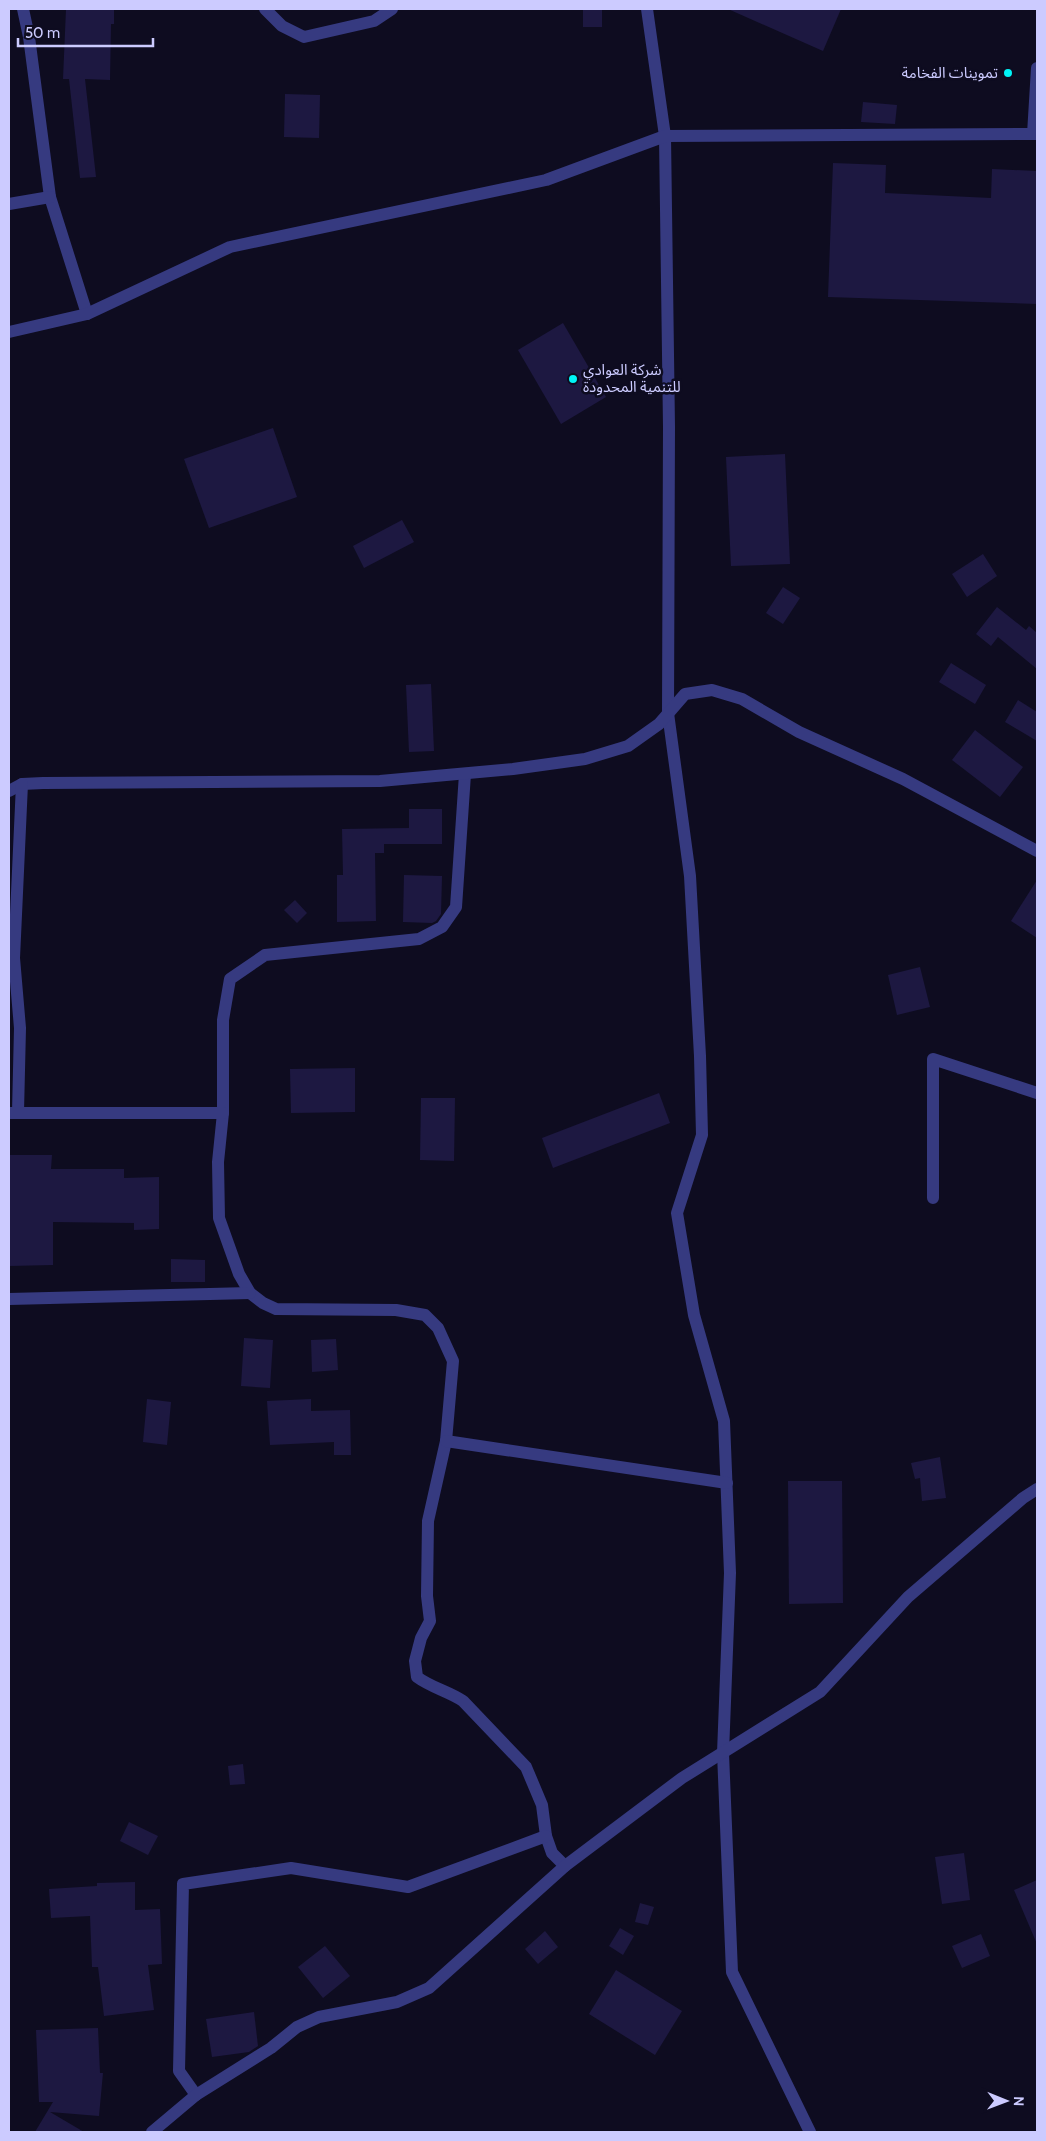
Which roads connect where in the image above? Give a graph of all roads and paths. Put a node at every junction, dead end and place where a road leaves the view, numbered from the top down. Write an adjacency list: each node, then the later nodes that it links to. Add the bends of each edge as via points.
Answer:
1 (23, 9): 8 (street)
2 (266, 9): 3 (street, via 282,26 304,37 374,21)
3 (392, 9)
4 (647, 9): 7 (street)
5 (1037, 68): 6 (street)
6 (1035, 134): 7 (street)
7 (665, 136): 10 (street, via 546,180 230,247); 12 (street)
8 (50, 197): 9 (street); 10 (street)
9 (9, 204)
10 (87, 314): 11 (street)
11 (9, 332)
12 (668, 713): 13 (street, via 659,724 628,746 602,754); 16 (street, via 685,694 712,690 742,699 799,732 903,779); 24 (street, via 690,876 702,1135 677,1212 694,1315 724,1421)
13 (465, 774): 14 (street, via 380,781); 19 (street, via 456,907 442,927 418,940 265,955 230,979 222,1020)
14 (22, 784): 15 (street); 18 (street, via 14,958 20,1028)
15 (9, 791)
16 (1037, 851)
17 (1037, 1093): 20 (street, via 933,1059)
18 (14, 1113): 19 (street)
19 (223, 1113): 21 (street, via 218,1162 218,1218 239,1274)
20 (933, 1198)
21 (250, 1293): 22 (street); 23 (street, via 276,1309 396,1310 425,1315 438,1328 452,1360)
22 (9, 1300)
23 (446, 1441): 24 (street); 27 (street, via 428,1521 430,1621 415,1661 417,1677 463,1701 526,1767 542,1805)
24 (727, 1483): 26 (street, via 730,1573)
25 (1037, 1489): 26 (street, via 908,1597 820,1692)
26 (723, 1753): 28 (street, via 682,1778); 31 (street, via 732,1972)
27 (546, 1836): 28 (street, via 552,1853); 29 (street, via 408,1887 291,1868 183,1884 179,2071)
28 (565, 1866): 29 (street, via 429,1988 397,2002 319,2017)
29 (196, 2095): 30 (street)
30 (152, 2132)
31 (810, 2132)

